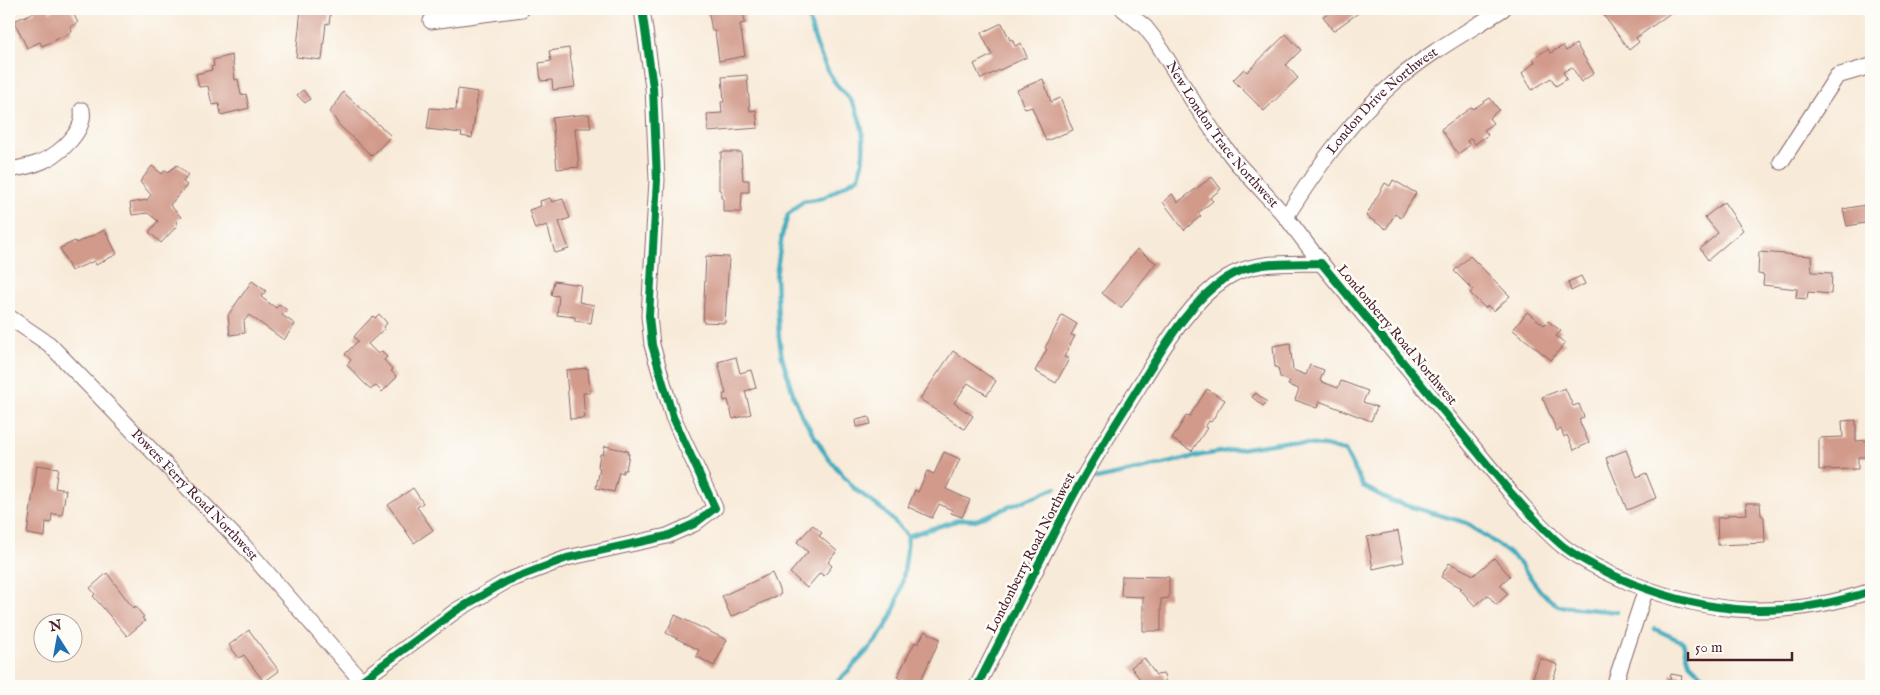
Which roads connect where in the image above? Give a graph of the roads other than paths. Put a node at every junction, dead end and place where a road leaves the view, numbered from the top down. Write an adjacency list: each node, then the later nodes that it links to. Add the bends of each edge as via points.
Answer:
1 (522, 9): 5 (street)
2 (642, 9): 15 (street, via 653,87 657,180 649,316 652,344 673,417 716,508 694,524 667,536 567,558 507,581 457,610)
3 (1123, 9): 10 (street, New London Trace Northwest, via 1156,41 1220,141)
4 (1502, 9): 10 (street, London Drive Northwest, via 1435,52 1372,104 1338,142)
5 (431, 21)
6 (1871, 66): 8 (street, via 1837,76)
7 (82, 110): 9 (street, via 80,125 64,147 46,160)
8 (1781, 162)
9 (9, 170)
10 (1286, 217): 11 (street, New London Trace Northwest)
11 (1322, 263): 13 (street, Londonberry Road Northwest, via 1542,528 1587,563); 16 (street, Londonberry Road Northwest, via 1262,265 1245,269 1227,277 1202,298 1176,330 1110,432)
12 (9, 317): 15 (street, Powers Ferry Road Northwest, via 49,344 244,546)
13 (1646, 589): 14 (street, Londonberry Road Northwest, via 1704,606 1760,611 1822,605); 17 (street)
14 (1871, 591)
15 (361, 685)
16 (977, 686)
17 (1614, 686)

